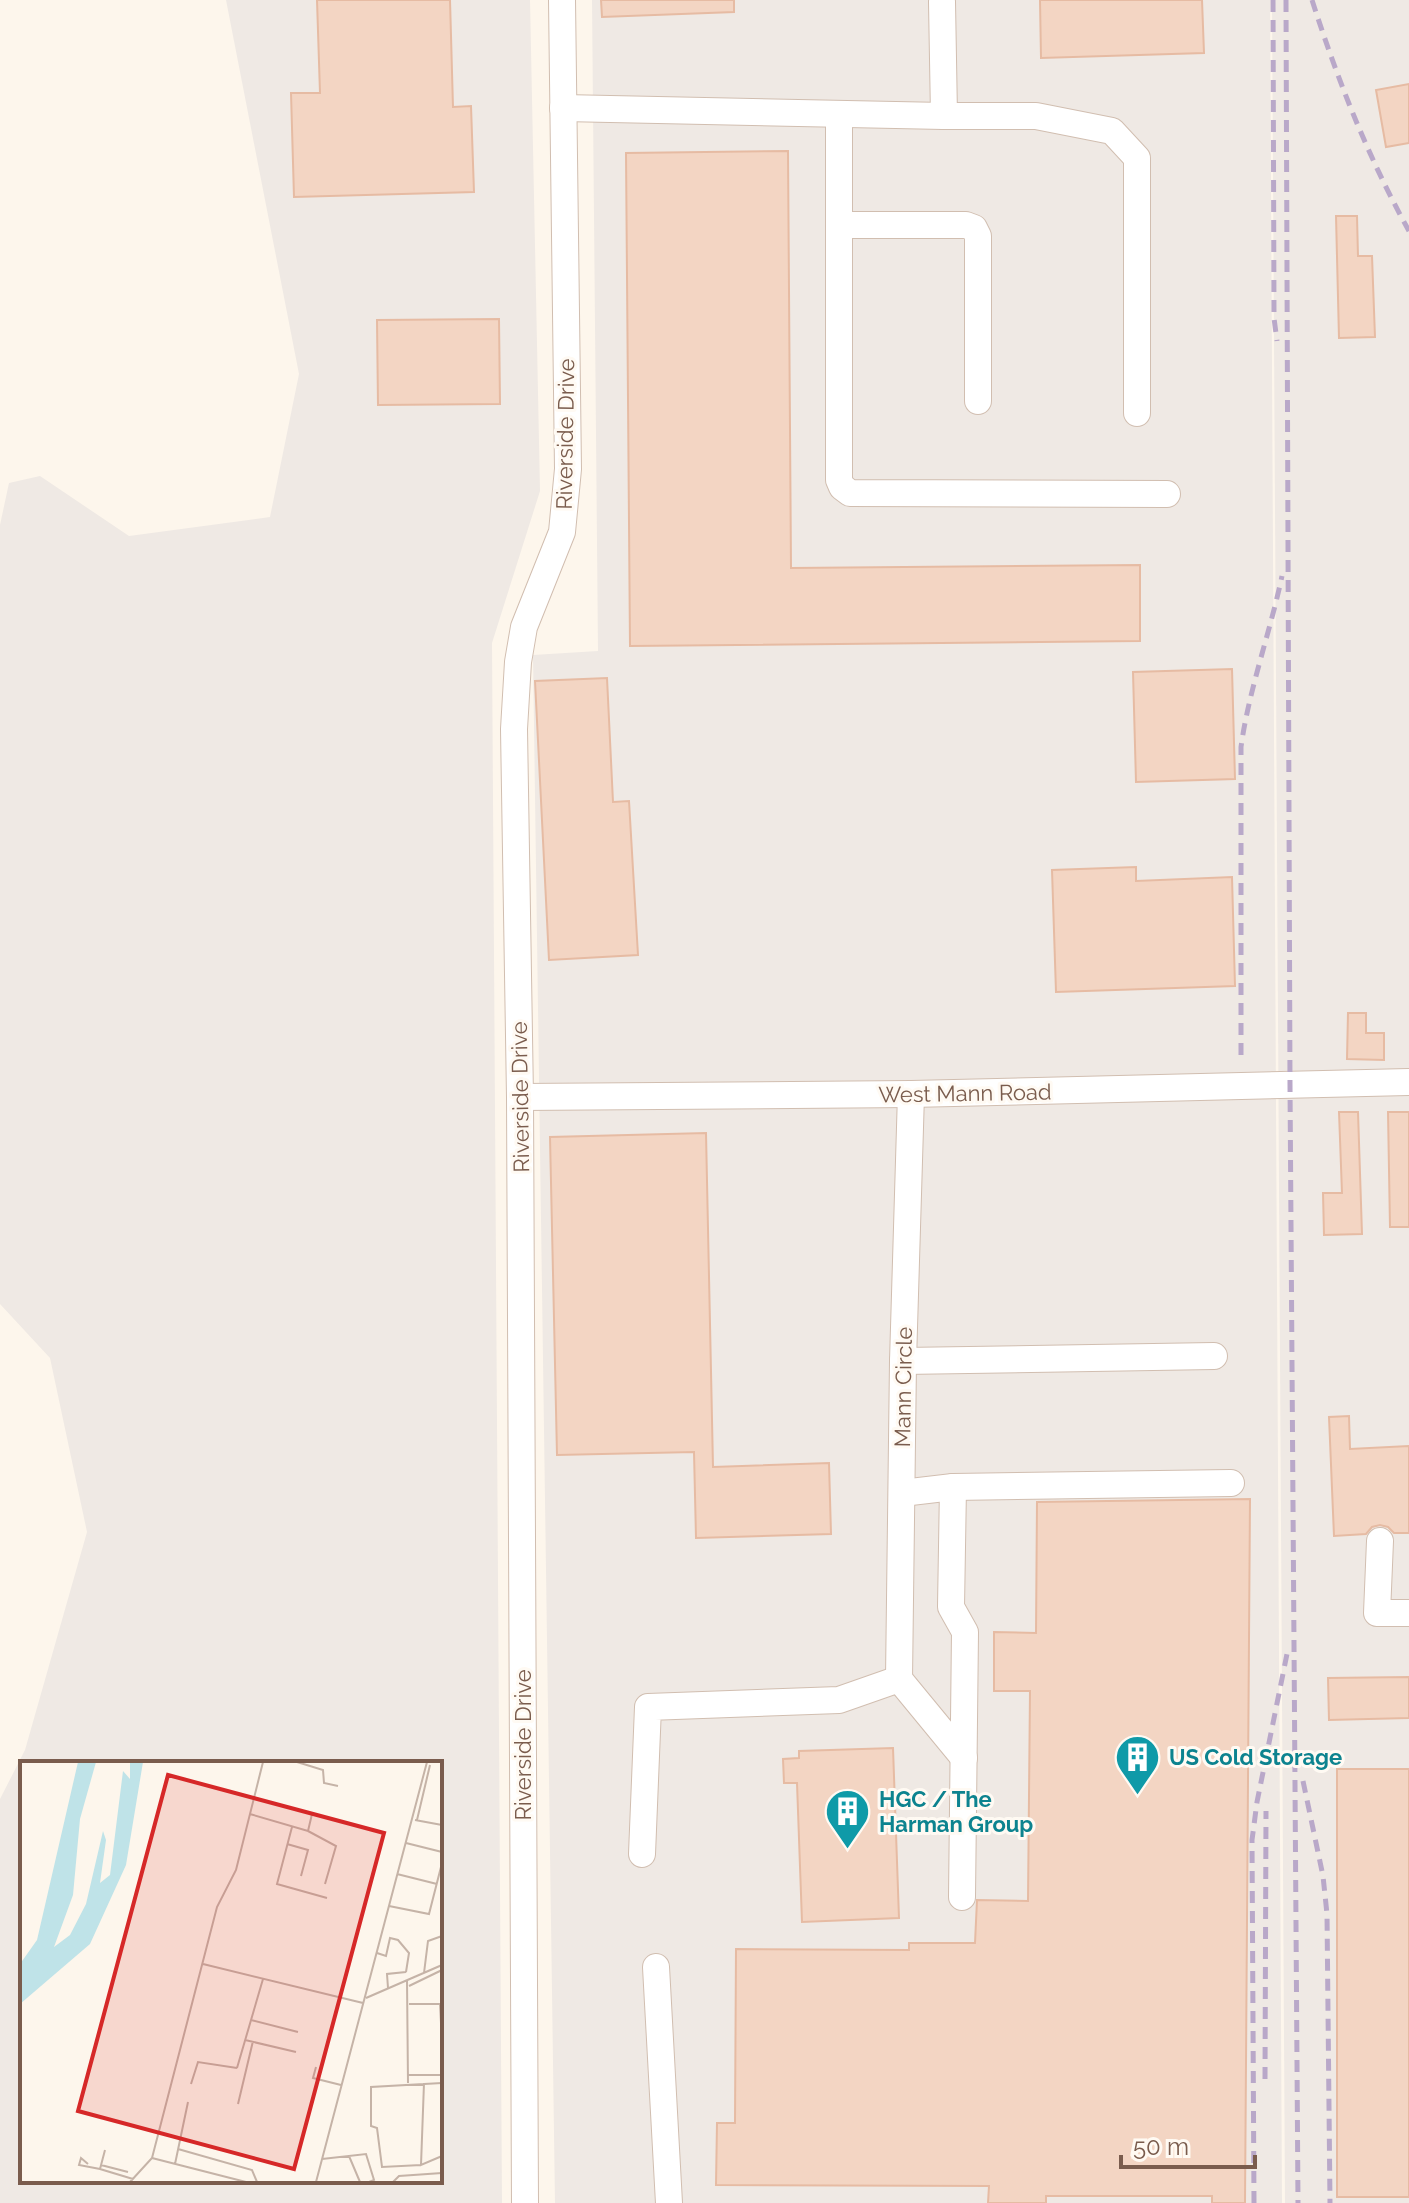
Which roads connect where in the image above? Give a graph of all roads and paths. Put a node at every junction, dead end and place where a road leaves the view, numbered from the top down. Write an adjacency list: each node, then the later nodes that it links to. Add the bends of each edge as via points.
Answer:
1 (562, 0): 3 (street, Riverside Drive)
2 (942, 2): 5 (street)
3 (563, 108): 4 (street); 12 (street, Riverside Drive, via 568,469 562,532 524,627 514,729)
4 (839, 114): 5 (street); 6 (street)
5 (944, 116): 8 (street, via 1036,116 1112,131 1137,158)
6 (839, 225): 7 (street, via 974,228); 9 (street, via 842,487 850,493)
7 (978, 401)
8 (1137, 413)
9 (1167, 494)
10 (1409, 1082): 11 (street, West Mann Road)
11 (911, 1094): 12 (street, West Mann Road); 14 (street, Mann Circle)
12 (520, 1097): 25 (street, Riverside Drive)
13 (1214, 1356): 14 (street)
14 (903, 1361): 17 (street, Mann Circle)
15 (1231, 1483): 16 (street)
16 (953, 1487): 17 (street); 21 (street, via 951,1607 965,1632)
17 (902, 1493): 20 (street, Mann Circle)
18 (1380, 1541): 19 (street, via 1377,1613)
19 (1409, 1613)
20 (899, 1679): 21 (street); 22 (street, via 839,1700 648,1707)
21 (964, 1758): 23 (street)
22 (642, 1854)
23 (962, 1897)
24 (656, 1967): 26 (street)
25 (525, 2203)
26 (669, 2203)

